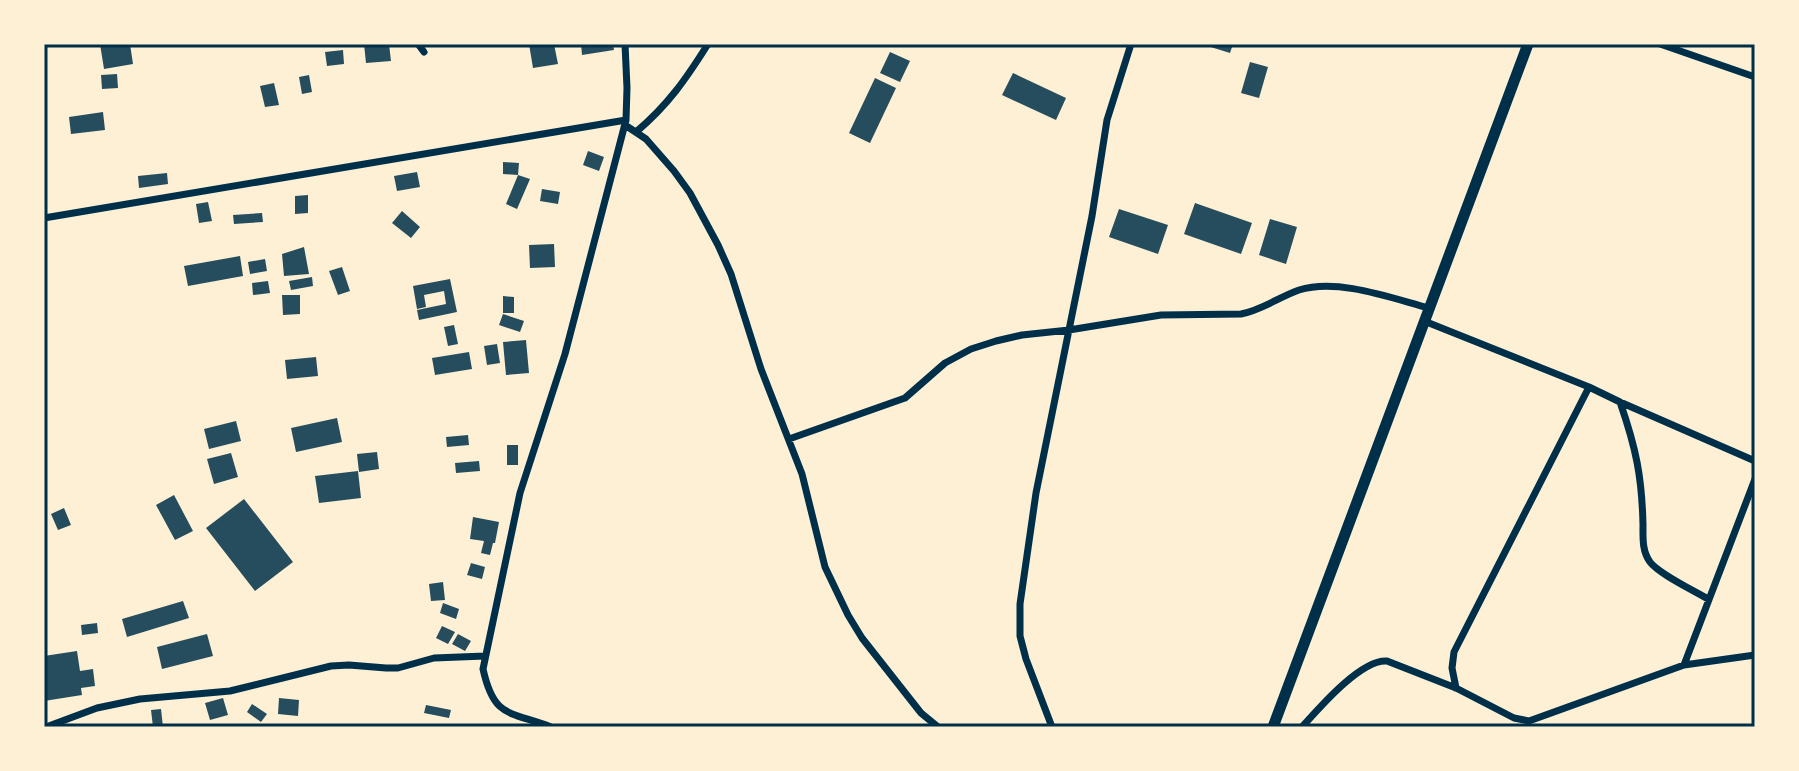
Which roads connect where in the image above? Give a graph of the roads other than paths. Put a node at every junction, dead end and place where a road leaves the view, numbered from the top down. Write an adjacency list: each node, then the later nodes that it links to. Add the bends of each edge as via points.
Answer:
1 (418, 44): 7 (street)
2 (625, 44): 9 (street)
3 (708, 44): 10 (street, via 672,99)
4 (1131, 44): 14 (street, via 1107,120)
5 (1528, 44): 12 (highway)
6 (1660, 44): 8 (street)
7 (424, 52)
8 (1755, 77)
9 (626, 122): 10 (street); 11 (street); 22 (street, via 565,354 520,493)
10 (636, 132): 17 (street, via 690,193 718,245)
11 (44, 218)
12 (1429, 308): 13 (highway); 14 (street, via 1358,290 1315,287 1241,314 1161,315)
13 (1424, 321): 15 (street); 30 (highway)
14 (1069, 330): 17 (street, via 1022,335 971,349 945,363 905,398); 29 (street, via 1020,604 1020,636)
15 (1589, 387): 16 (street); 24 (street, via 1462,634 1453,659)
16 (1620, 402): 18 (street); 20 (street, via 1637,455 1647,559)
17 (789, 439): 28 (street, via 825,567 848,615 921,713)
18 (1755, 461)
19 (1755, 479): 20 (street)
20 (1708, 599): 23 (street)
21 (1755, 655): 23 (street)
22 (485, 656): 25 (street, via 491,697 508,714); 26 (street, via 434,658 398,668 331,666 230,691 125,702)
23 (1684, 665): 24 (street, via 1529,721)
24 (1456, 688): 31 (street, via 1381,660 1340,686)
25 (531, 723): 27 (street)
26 (45, 727)
27 (551, 727)
28 (938, 727)
29 (1052, 727)
30 (1273, 727)
31 (1302, 727)

